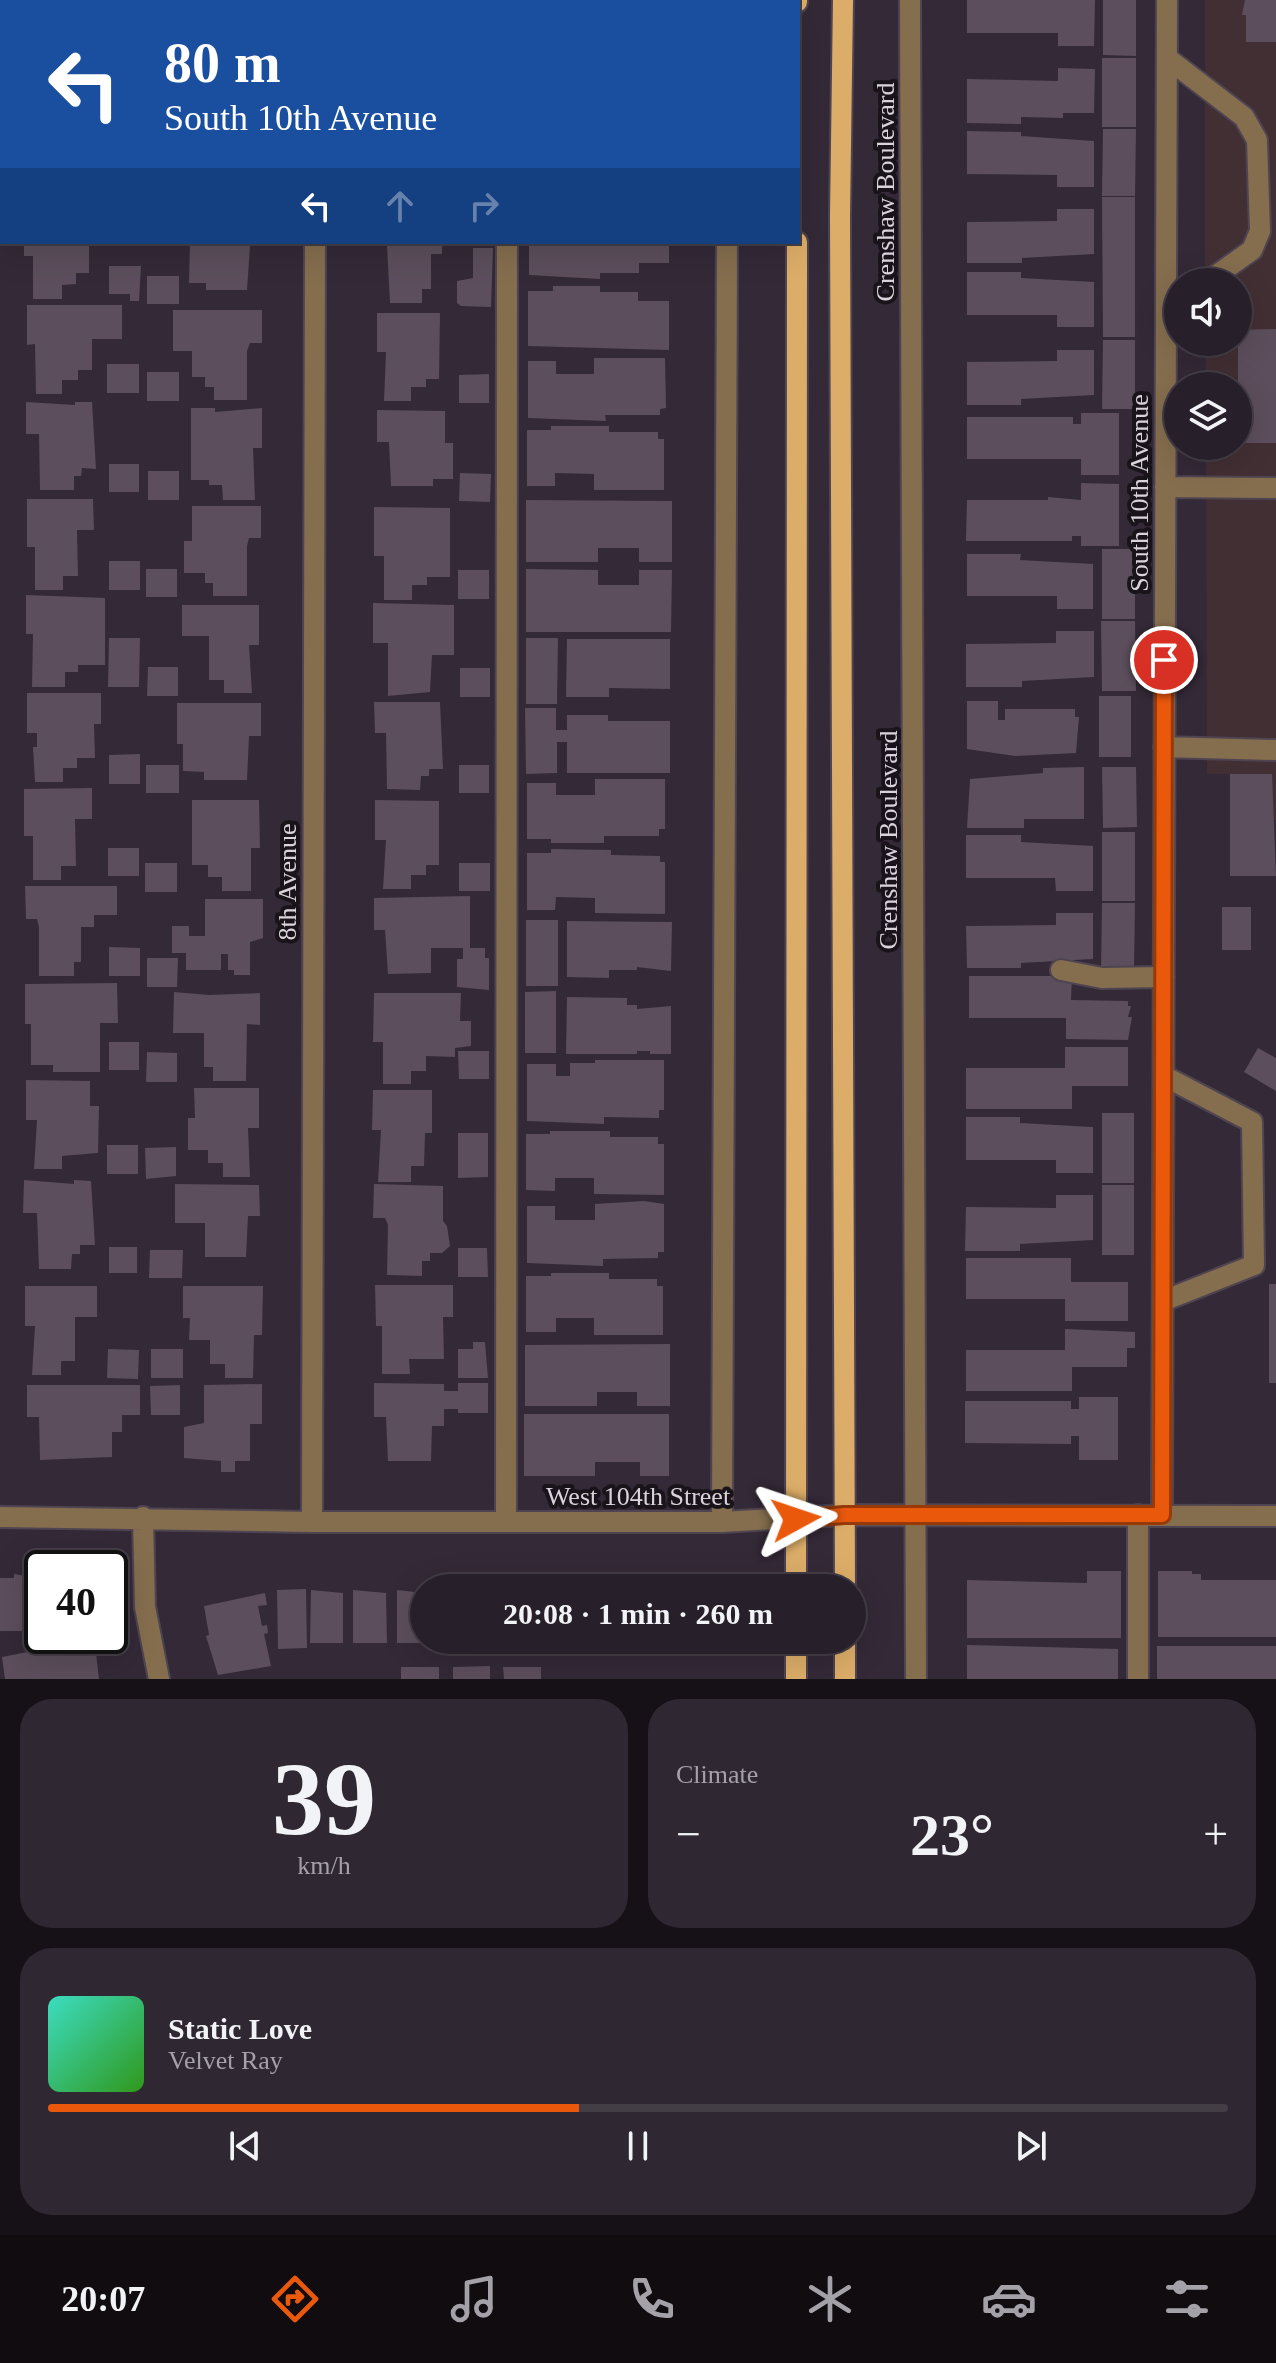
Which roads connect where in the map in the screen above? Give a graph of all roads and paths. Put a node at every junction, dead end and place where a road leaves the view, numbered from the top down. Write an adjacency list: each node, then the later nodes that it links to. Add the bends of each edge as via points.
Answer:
1 (843, 0): 20 (main road, Crenshaw Boulevard)
2 (910, 0): 23 (street, Crenshaw Boulevard)
3 (1167, 0): 4 (street, South 10th Avenue)
4 (1167, 58): 9 (street, South 10th Avenue); 10 (street, via 1244,117 1257,140 1260,231 1252,250)
5 (315, 244): 28 (street, 8th Avenue)
6 (507, 244): 29 (street)
7 (727, 244): 30 (street)
8 (797, 244): 27 (main road)
9 (1171, 268)
10 (1227, 268)
11 (1170, 356): 12 (street, South 10th Avenue)
12 (1165, 487): 13 (street); 14 (street, South 10th Avenue)
13 (1276, 488)
14 (1164, 747): 15 (street); 17 (street, South 10th Avenue)
15 (1276, 750)
16 (1061, 970): 17 (street, via 1102,978)
17 (1164, 977): 18 (street, South 10th Avenue)
18 (1164, 1076): 19 (street, South 10th Avenue); 19 (street, via 1252,1122 1254,1265)
19 (1163, 1301): 22 (street, South 10th Avenue)
20 (844, 1515): 23 (street, West 104th Street); 27 (street, West 104th Street); 32 (main road, Crenshaw Boulevard)
21 (1138, 1515): 22 (street, West 104th Street); 23 (street, West 104th Street); 39 (street)
22 (1162, 1515): 24 (street, West 104th Street)
23 (917, 1516): 38 (street, Crenshaw Boulevard)
24 (1276, 1516)
25 (0, 1517): 26 (street, West 104th Street)
26 (143, 1517): 28 (street, West 104th Street); 35 (street, via 145,1607)
27 (796, 1519): 30 (street, West 104th Street); 31 (main road)
28 (312, 1522): 29 (street, West 104th Street)
29 (506, 1522): 30 (street, West 104th Street)
30 (722, 1522)
31 (796, 1574)
32 (845, 1574)
33 (796, 1654): 36 (main road)
34 (845, 1654): 37 (main road)
35 (159, 1679)
36 (796, 1679)
37 (845, 1679)
38 (916, 1679)
39 (1138, 1679)

